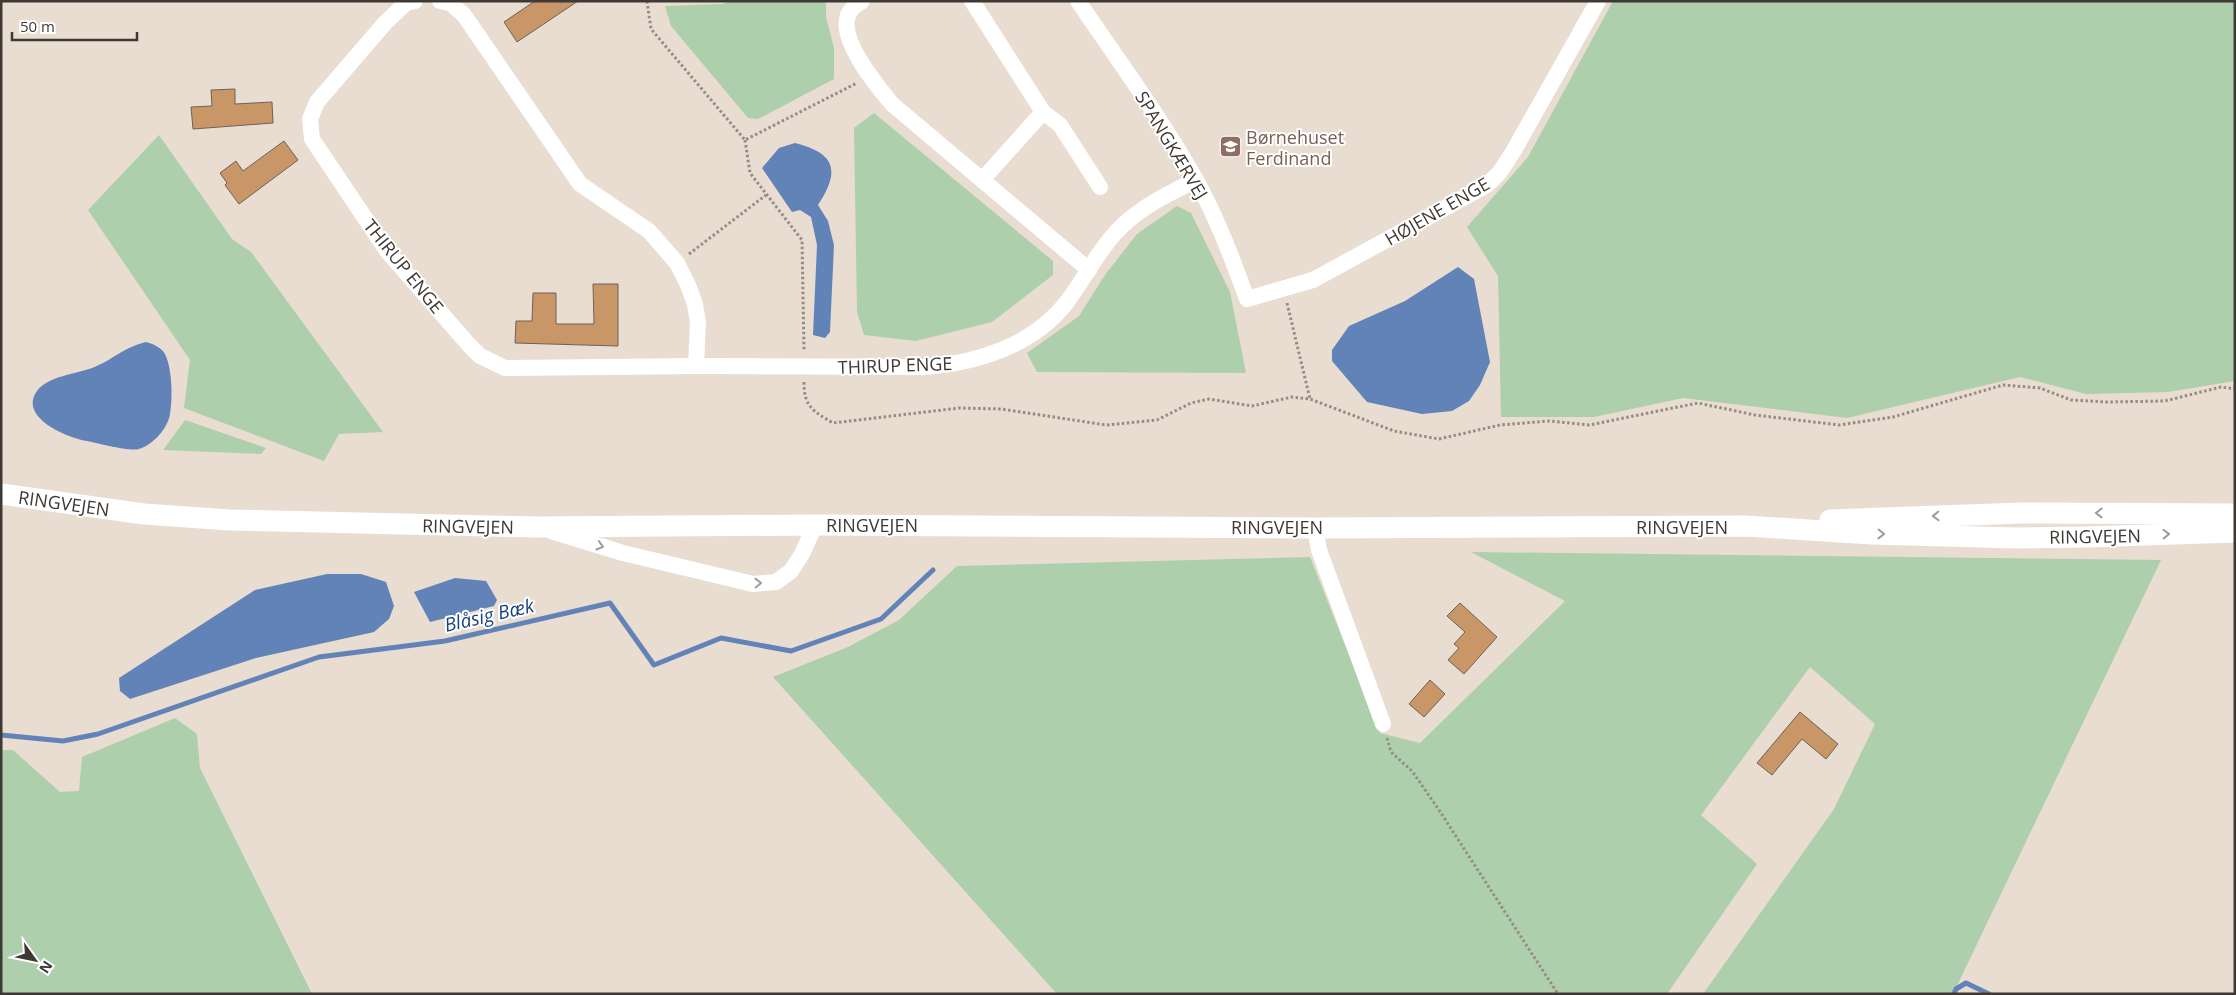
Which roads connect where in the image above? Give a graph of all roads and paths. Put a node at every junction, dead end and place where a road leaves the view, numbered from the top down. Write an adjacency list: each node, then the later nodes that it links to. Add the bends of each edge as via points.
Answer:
1 (415, 1): 18 (street, THIRUP ENGE, via 406,3 385,23 317,102 310,119 312,139 387,251 474,351 505,368)
2 (440, 1): 14 (street, via 450,3 464,15 580,184 649,231)
3 (648, 1): 8 (path, via 651,29 745,140)
4 (862, 1): 8 (street, via 847,17 847,28)
5 (972, 1): 9 (street)
6 (1078, 1): 11 (street, SPANGKÆRVEJ)
7 (1598, 1): 16 (street, HØJENE ENGE, via 1513,152 1487,185 1313,280)
8 (868, 76): 10 (street, via 892,104)
9 (1043, 112): 10 (street); 12 (street, via 1060,125)
10 (982, 180): 15 (street)
11 (1196, 180): 15 (street, THIRUP ENGE, via 1152,202 1122,226); 17 (street, SPANGKÆRVEJ, via 1227,242)
12 (1100, 187)
13 (766, 194): 14 (path)
14 (677, 263): 18 (street, via 695,304 698,324)
15 (1090, 270): 18 (street, THIRUP ENGE, via 1065,304 1037,330 997,352 954,365)
16 (1284, 290): 17 (street, HØJENE ENGE); 20 (path)
17 (1247, 299)
18 (696, 366)
19 (2235, 389): 20 (path, via 2221,387 2165,401 2107,402 2071,400 2040,388 2003,384 1893,417 1839,425 1755,415 1698,403 1588,425 1549,421 1500,425 1439,439 1394,431)
20 (1310, 399): 21 (path, via 1292,397)
21 (1276, 401)
22 (1, 494): 26 (main road, RINGVEJEN, via 144,514 230,520)
23 (2235, 514): 25 (main road, RINGVEJEN, one-way to 25, via 2012,513)
24 (815, 525): 26 (main road, RINGVEJEN); 26 (street, one-way to 24, via 623,553 753,584 776,582 791,571); 27 (main road, RINGVEJEN)
25 (1745, 526): 27 (main road, RINGVEJEN); 28 (main road, RINGVEJEN, one-way to 28, via 2017,538)
26 (536, 527)
27 (1315, 528): 29 (street, via 1319,550)
28 (2235, 532)
29 (1383, 724): 30 (path, via 1391,752 1412,771)
30 (1558, 994)

